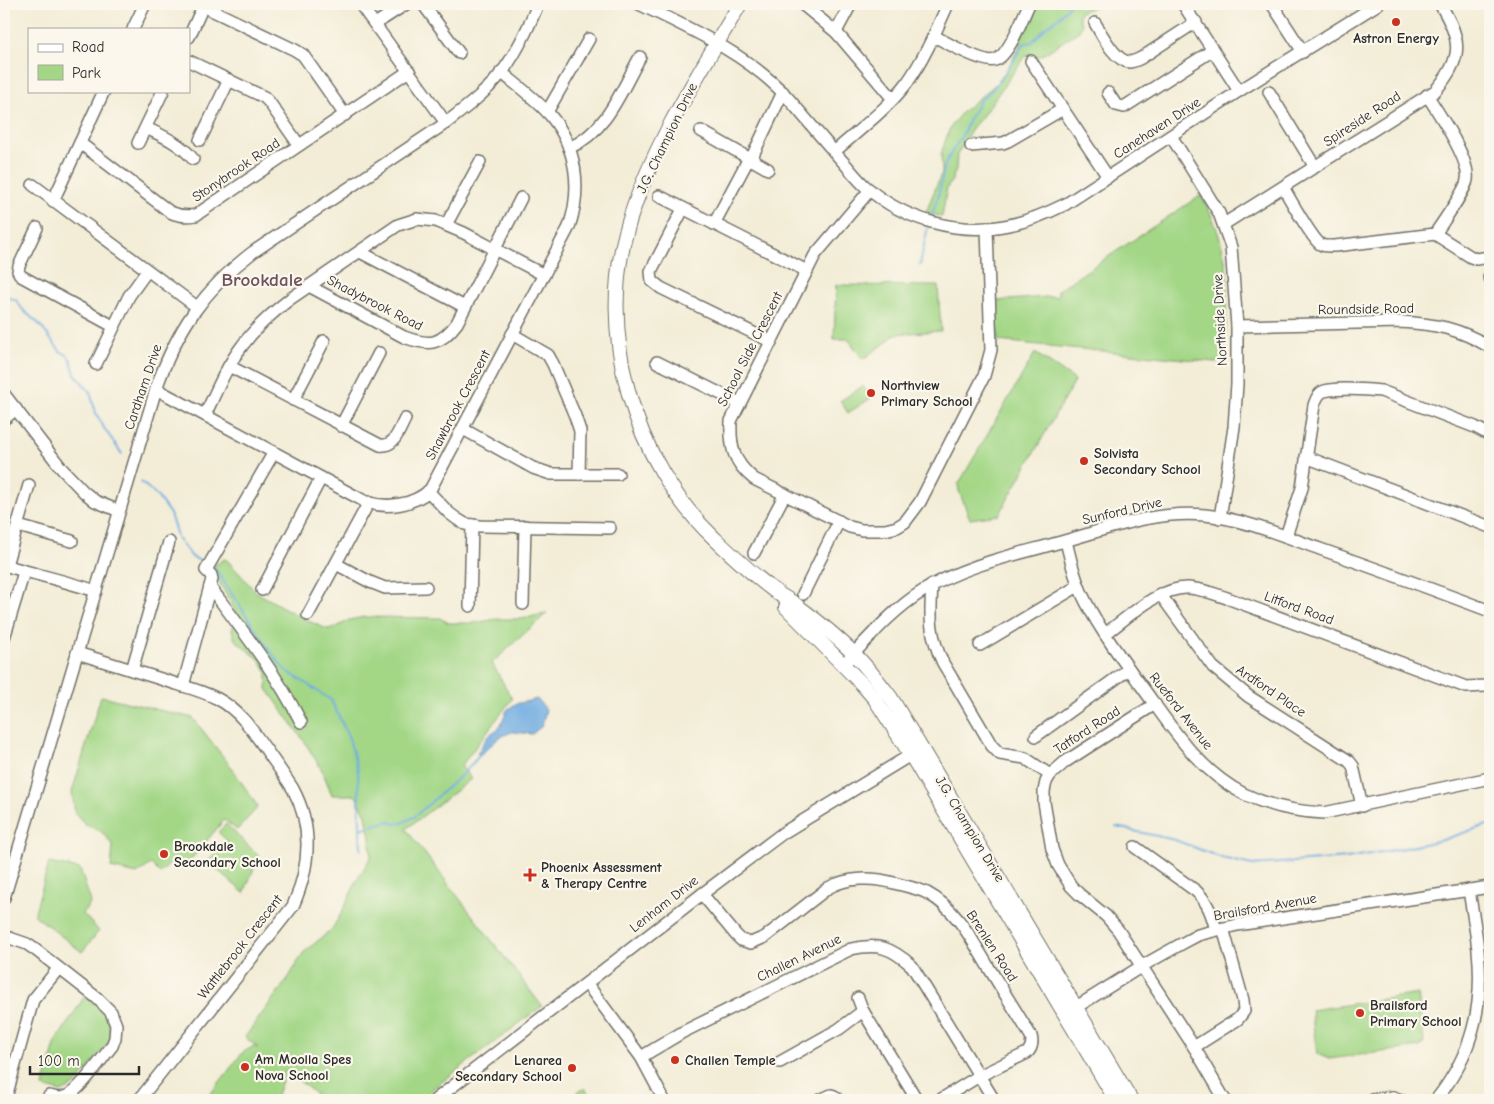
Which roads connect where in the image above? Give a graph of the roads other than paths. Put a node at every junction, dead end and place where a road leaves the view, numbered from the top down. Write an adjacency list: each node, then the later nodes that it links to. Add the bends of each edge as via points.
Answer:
1 (145, 4): 20 (street)
2 (360, 4): 19 (street)
3 (406, 4): 19 (street)
4 (423, 4): 28 (street)
5 (538, 4): 33 (street, Cardham Drive, via 523,37)
6 (639, 4): 25 (street)
7 (740, 4): 25 (main road, J.G. Champion Drive)
8 (802, 4): 21 (street)
9 (851, 4): 21 (street)
10 (948, 4): 23 (street)
11 (1029, 4): 23 (street, via 1007,49 996,60 984,60)
12 (1183, 4): 17 (street)
13 (1272, 4): 27 (street)
14 (1378, 4): 27 (street, Canehaven Drive)
15 (1440, 4): 41 (street, Spireside Road, via 1454,28 1456,49 1453,64 1444,80)
16 (204, 5): 22 (street); 45 (street, via 303,55)
17 (1196, 22): 18 (street, via 1132,62 1115,55); 26 (street)
18 (1094, 23)
19 (375, 24): 32 (street)
20 (133, 28)
21 (836, 32): 42 (street)
22 (190, 35)
23 (934, 36): 42 (street, via 907,83)
24 (589, 38): 44 (street)
25 (716, 44): 38 (street, via 756,68); 135 (main road, J.G. Champion Drive, via 668,131 629,222 618,280 618,334 635,416 663,475 714,538)
26 (1213, 50): 35 (street); 40 (street, via 1124,107 1116,105)
27 (1303, 52): 35 (street, Canehaven Drive)
28 (459, 54)
29 (640, 57): 55 (street, via 605,120 589,136)
30 (190, 61): 34 (street)
31 (1031, 61): 43 (street)
32 (408, 71): 45 (street, Stonybrook Road); 46 (street)
33 (501, 72): 44 (street, Shawbrook Crescent); 46 (street, Cardham Drive, via 467,107)
34 (229, 80): 50 (street); 53 (street, via 264,97)
35 (1240, 91): 49 (street, Canehaven Drive)
36 (104, 92): 51 (street)
37 (163, 92): 47 (street)
38 (783, 92): 56 (street); 58 (street)
39 (1269, 92): 60 (street)
40 (1108, 93)
41 (1427, 95): 60 (street, Spireside Road); 75 (street, via 1456,143 1468,174 1466,184)
42 (893, 99): 56 (street)
43 (1063, 109): 54 (street, via 1008,141); 62 (street)
44 (547, 112): 55 (street, Shawbrook Crescent)
45 (345, 115): 53 (street, Stonybrook Road)
46 (446, 123): 83 (street, Cardham Drive, via 253,252 228,272)
47 (146, 128): 52 (street); 57 (street, via 175,143)
48 (701, 131): 58 (street)
49 (1171, 136): 62 (street, Canehaven Drive); 71 (street, Northside Drive)
50 (200, 140)
51 (80, 142): 53 (street, Stonybrook Road, via 161,206 187,217 196,215); 68 (street)
52 (138, 143)
53 (298, 145)
54 (971, 146)
55 (569, 148): 81 (street, Shawbrook Crescent, via 576,170 574,215)
56 (834, 152): 65 (street)
57 (193, 159)
58 (750, 159): 61 (street); 70 (street)
59 (480, 162): 72 (street)
60 (1315, 167): 64 (street, Spireside Road)
61 (768, 168)
62 (1108, 177): 74 (street, Canehaven Drive, via 1066,204 1035,218)
63 (33, 185): 68 (street)
64 (1282, 187): 71 (street, Spireside Road); 75 (street, via 1314,238 1322,245)
65 (870, 190): 74 (street, Canehaven Drive, via 923,220 970,229); 80 (street, School Side Crescent, via 815,255)
66 (659, 196): 69 (street)
67 (521, 198): 76 (street, Shadybrook Road)
68 (53, 201): 79 (street)
69 (683, 209): 70 (street); 89 (street, via 651,271 652,281)
70 (714, 224): 80 (street)
71 (1224, 224): 86 (street, Northside Drive, via 1231,248)
72 (446, 225): 76 (street); 77 (street, via 426,220 407,222)
73 (37, 228): 85 (street, via 19,266 21,276)
74 (987, 228): 117 (street, School Side Crescent, via 992,350 984,376 963,418 920,502 905,522 897,527 872,531)
75 (1435, 234): 78 (street, via 1471,257)
76 (495, 250): 81 (street); 84 (street, Shadybrook Road)
77 (360, 252): 82 (street); 84 (street)
78 (1490, 257)
79 (147, 271): 83 (street); 85 (street)
80 (807, 271): 89 (street, School Side Crescent)
81 (544, 275): 87 (street, Shawbrook Crescent)
82 (310, 286): 84 (street, Shadybrook Road, via 420,343 429,344 444,337 457,323); 94 (street, via 257,328)
83 (197, 307): 95 (street, Cardham Drive, via 170,353)
84 (465, 307)
85 (113, 326): 93 (street)
86 (1237, 326): 90 (street, Roundside Road, via 1421,323 1461,332); 116 (street, Northside Drive, via 1238,384)
87 (512, 334): 104 (street, Shawbrook Crescent); 108 (street, via 548,355 553,364 580,431)
88 (324, 341): 97 (street)
89 (770, 342): 98 (street, School Side Crescent)
90 (1490, 346)
91 (379, 353): 103 (street)
92 (657, 362): 98 (street)
93 (96, 364)
94 (229, 366): 97 (street); 100 (street)
95 (156, 389): 100 (street); 115 (street, Cardham Drive)
96 (4, 394): 99 (street)
97 (293, 400): 103 (street)
98 (739, 403): 113 (street, School Side Crescent, via 731,421 730,436 736,459 754,479)
99 (16, 410): 101 (street); 115 (street, via 84,492 95,502)
100 (205, 415): 106 (street)
101 (4, 419)
102 (405, 419): 103 (street, via 393,441 386,446)
103 (341, 426)
104 (462, 428): 108 (street, via 533,468 551,474); 112 (street, Shawbrook Crescent)
105 (1490, 435): 107 (street, via 1381,391 1328,390 1321,392 1314,405)
106 (274, 452): 110 (street); 134 (street, via 206,570 212,578)
107 (1306, 457): 121 (street); 123 (street, via 1302,488)
108 (579, 474): 109 (street)
109 (618, 474)
110 (321, 478): 114 (street); 137 (street)
111 (29, 485): 119 (street)
112 (428, 491): 114 (street, via 406,503 376,505); 118 (street, via 449,514)
113 (784, 494): 117 (street, School Side Crescent); 127 (street)
114 (368, 502): 128 (street)
115 (119, 511): 136 (street, Cardham Drive)
116 (1220, 518): 123 (street, Sunford Drive); 125 (street, Sunford Drive, via 1194,514 1158,516)
117 (839, 521): 138 (street)
118 (472, 525): 120 (street); 141 (street)
119 (18, 526): 124 (street); 129 (street)
120 (525, 526): 122 (street); 140 (street)
121 (1490, 527)
122 (610, 528)
123 (1286, 536): 142 (street, Sunford Drive)
124 (72, 541)
125 (1066, 541): 131 (street, Sunford Drive, via 977,566); 132 (street, Rueford Avenue)
126 (169, 542): 151 (street)
127 (754, 554)
128 (336, 564): 133 (street, via 385,588); 143 (street)
129 (5, 565): 130 (street)
130 (24, 572): 136 (street); 145 (street)
131 (932, 585): 148 (street, Sunford Drive, via 890,616); 158 (street, via 931,628 936,649 992,746 1000,754 1025,758)
132 (1078, 586): 144 (street, Rueford Avenue); 146 (street)
133 (426, 587)
134 (210, 588): 153 (street); 155 (street, via 275,675)
135 (772, 589): 148 (main road, J.G. Champion Drive); 149 (main road, J.G. Champion Drive)
136 (96, 590): 147 (street, Cardham Drive)
137 (262, 590)
138 (804, 594)
139 (1160, 594): 144 (street, Litford Road); 152 (street, Litford Road, via 1187,588 1200,589 1466,687); 160 (street, Ardford Place, via 1213,667 1248,696 1349,761)
140 (523, 604)
141 (470, 606)
142 (1490, 611)
143 (308, 615)
144 (1105, 634): 150 (street, Rueford Avenue)
145 (4, 638)
146 (980, 645)
147 (77, 653): 151 (street, Wattlebrook Crescent); 162 (street, Cardham Drive)
148 (854, 653): 149 (street, Sunford Drive); 157 (main road, J.G. Champion Drive, via 891,698)
149 (843, 665): 157 (main road, J.G. Champion Drive)
150 (1129, 669): 154 (street, Rueford Avenue); 156 (street)
151 (132, 670): 153 (street, Wattlebrook Crescent)
152 (1490, 684)
153 (183, 686): 181 (street, Wattlebrook Crescent, via 229,706 252,730 300,804 306,828 307,855 303,880 293,906)
154 (1155, 704): 158 (street, Tatford Road); 160 (street, Rueford Avenue, via 1186,747 1203,764 1243,793 1303,812 1324,814)
155 (301, 722)
156 (1036, 736)
157 (917, 752): 165 (street, Lenham Drive, via 784,833); 174 (main road, J.G. Champion Drive)
158 (1050, 775): 169 (street, Tatford Road, via 1044,802 1058,865 1078,894 1112,923)
159 (1490, 778): 160 (street, Rueford Avenue)
160 (1362, 806)
161 (1135, 847): 167 (street, via 1202,896)
162 (7, 878): 166 (street, Cardham Drive)
163 (1490, 887): 164 (street, Brailsford Avenue)
164 (1469, 890): 167 (street, Brailsford Avenue); 194 (street, via 1478,951 1477,1006 1464,1056)
165 (702, 894): 171 (street, Lenham Drive); 178 (street, Brenlen Road, via 736,935 751,943 837,883 884,880 928,893 960,921 1032,1039 1027,1053)
166 (4, 898)
167 (1220, 929): 169 (street, Brailsford Avenue, via 1198,935); 175 (street, via 1244,1011 1238,1020)
168 (4, 936): 170 (street, via 27,944)
169 (1142, 966): 174 (street, Brailsford Avenue); 175 (street, Tatford Road)
170 (58, 968): 179 (street, via 105,1005 114,1018 116,1033 112,1046 79,1088 64,1098); 180 (street, via 33,1000)
171 (587, 984): 176 (street); 182 (street, Lenham Drive)
172 (858, 998): 173 (street)
173 (863, 1011): 177 (street); 186 (street)
174 (1070, 1011): 189 (main road, J.G. Champion Drive); 190 (main road, J.G. Champion Drive)
175 (1194, 1047): 191 (street, Tatford Road)
176 (641, 1057): 178 (street, Challen Avenue, via 683,1032 850,949 874,945 894,952 912,966); 183 (street)
177 (780, 1062)
178 (979, 1076): 187 (street); 188 (street, Challen Avenue)
179 (48, 1096)
180 (6, 1097)
181 (139, 1100)
182 (435, 1100)
183 (664, 1100)
184 (820, 1100): 185 (street, via 831,1095)
185 (838, 1100)
186 (917, 1100)
187 (940, 1100)
188 (994, 1100)
189 (1116, 1100)
190 (1132, 1100)
191 (1225, 1100)
192 (1371, 1100): 193 (street, via 1393,1097)
193 (1402, 1100)
194 (1436, 1100)

